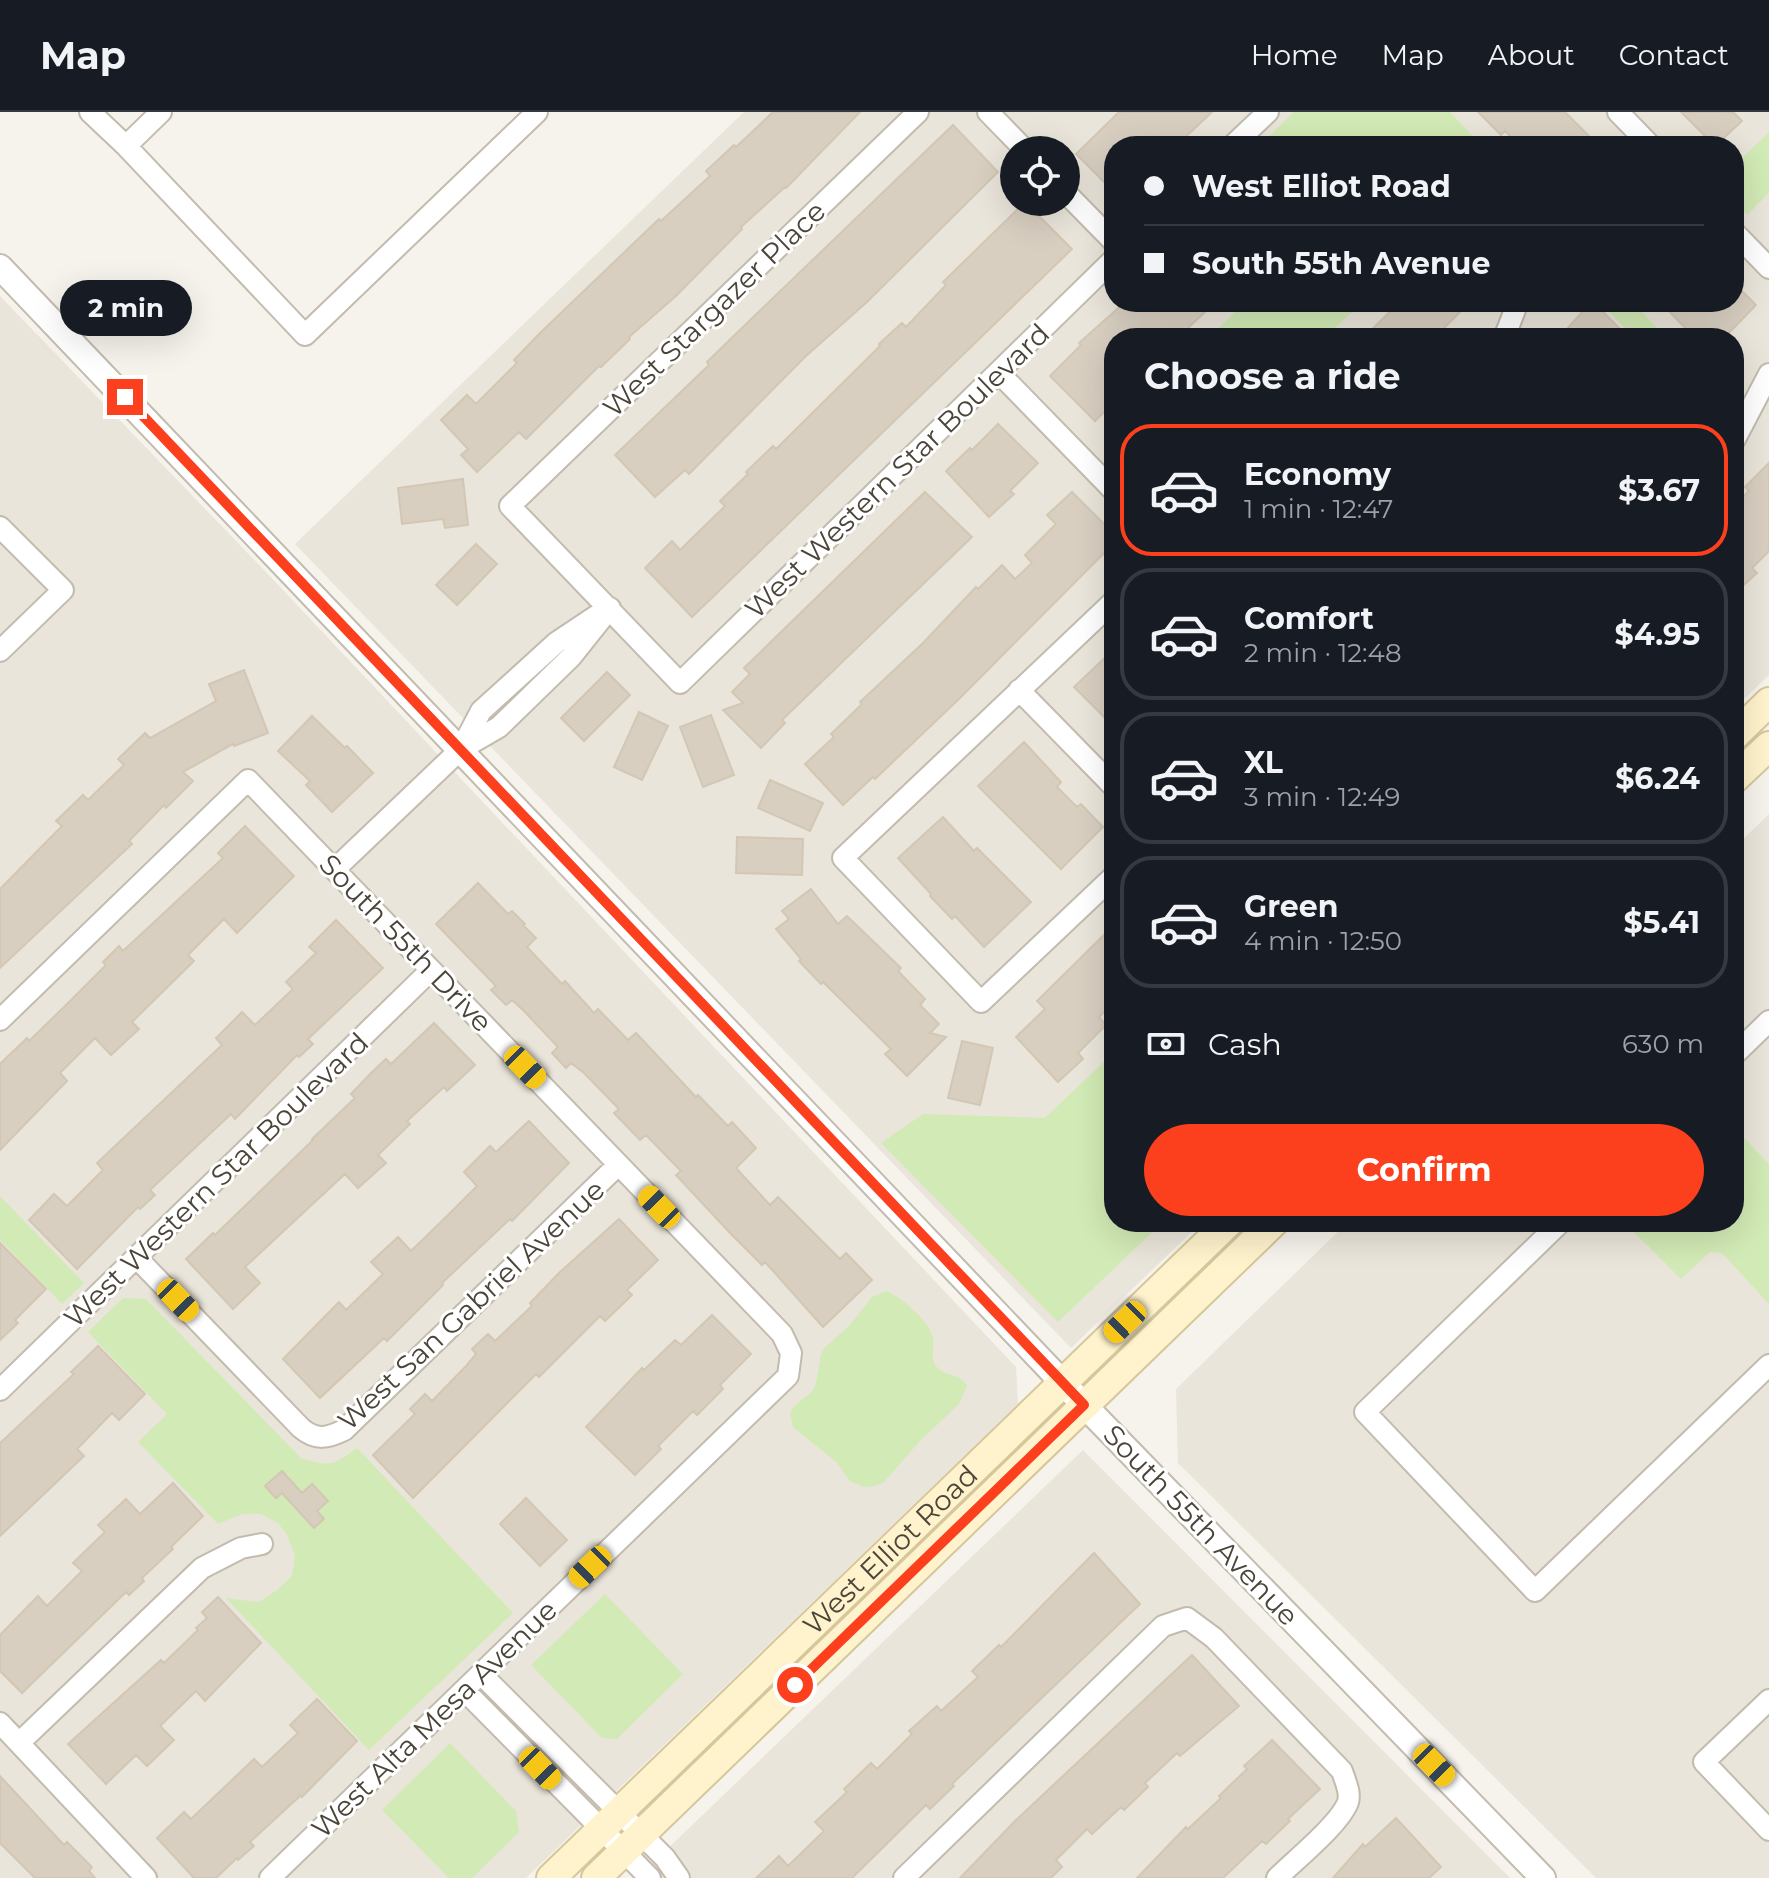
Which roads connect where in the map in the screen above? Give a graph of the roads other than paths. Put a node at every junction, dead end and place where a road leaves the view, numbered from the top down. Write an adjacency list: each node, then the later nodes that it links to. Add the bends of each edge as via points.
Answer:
1 (90, 112): 11 (street)
2 (161, 112): 11 (street)
3 (537, 112): 11 (street, via 305,335)
4 (918, 112): 23 (street, West Stargazer Place, via 510,506)
5 (988, 112): 8 (street)
6 (1268, 112): 9 (street)
7 (1618, 112): 10 (street)
8 (1011, 136)
9 (1243, 136)
10 (1641, 136)
11 (126, 146)
12 (1080, 207): 13 (street)
13 (1104, 232)
14 (1744, 242): 16 (street)
15 (0, 267): 30 (street, South 55th Avenue)
16 (1769, 268)
17 (1104, 269): 18 (street, West Western Star Boulevard)
18 (999, 373): 21 (street); 23 (street, West Western Star Boulevard, via 680,683)
19 (1769, 374): 20 (street)
20 (1744, 422)
21 (1104, 481)
22 (0, 527): 25 (street, via 63,590)
23 (610, 608): 30 (street, via 557,642 481,711)
24 (1104, 610): 26 (street)
25 (0, 651)
26 (1019, 690): 32 (street); 34 (street, via 843,858 981,1002)
27 (1769, 702): 28 (main road)
28 (1744, 726)
29 (1769, 746): 31 (main road)
30 (461, 749): 33 (street); 46 (street, South 55th Avenue)
31 (1744, 770)
32 (1104, 777)
33 (335, 869): 35 (street, South 55th Drive); 36 (street, South 55th Drive, via 248,780)
34 (1104, 885)
35 (431, 970): 39 (street, South 55th Drive); 43 (street, West Western Star Boulevard)
36 (0, 1020)
37 (1769, 1021): 38 (street)
38 (1744, 1045)
39 (618, 1165): 43 (street, West San Gabriel Avenue, via 344,1430 320,1438 301,1428); 44 (street, South 55th Drive, via 782,1334)
40 (1219, 1232): 46 (main road, West Elliot Road)
41 (1264, 1232): 48 (main road, West Elliot Road)
42 (1551, 1232): 45 (street, via 1365,1412 1535,1591)
43 (136, 1257): 47 (street, West Western Star Boulevard)
44 (791, 1353): 50 (street, West Alta Mesa Avenue, via 788,1376)
45 (1769, 1365)
46 (1063, 1382): 48 (street, South 55th Avenue); 55 (main road, West Elliot Road)
47 (0, 1390)
48 (1084, 1405): 57 (main road, West Elliot Road); 68 (street, South 55th Avenue)
49 (262, 1544): 54 (street, via 241,1548 202,1568)
50 (481, 1674): 51 (street, West Alta Mesa Avenue); 55 (street)
51 (464, 1690): 55 (street); 61 (street, West Alta Mesa Avenue)
52 (1769, 1700): 56 (street, via 1704,1762)
53 (0, 1723): 54 (street)
54 (19, 1743): 60 (street)
55 (610, 1821): 57 (street); 62 (main road, West Elliot Road)
56 (1769, 1830)
57 (632, 1843): 58 (street); 63 (main road, West Elliot Road); 64 (street)
58 (665, 1858): 65 (street); 66 (street)
59 (911, 1876): 67 (street, via 1163,1626 1187,1618 1214,1638 1342,1771 1349,1791 1338,1819)
60 (146, 1878)
61 (270, 1878)
62 (551, 1878)
63 (596, 1878)
64 (650, 1878)
65 (679, 1878)
66 (694, 1878)
67 (1277, 1878)
68 (1543, 1878)

